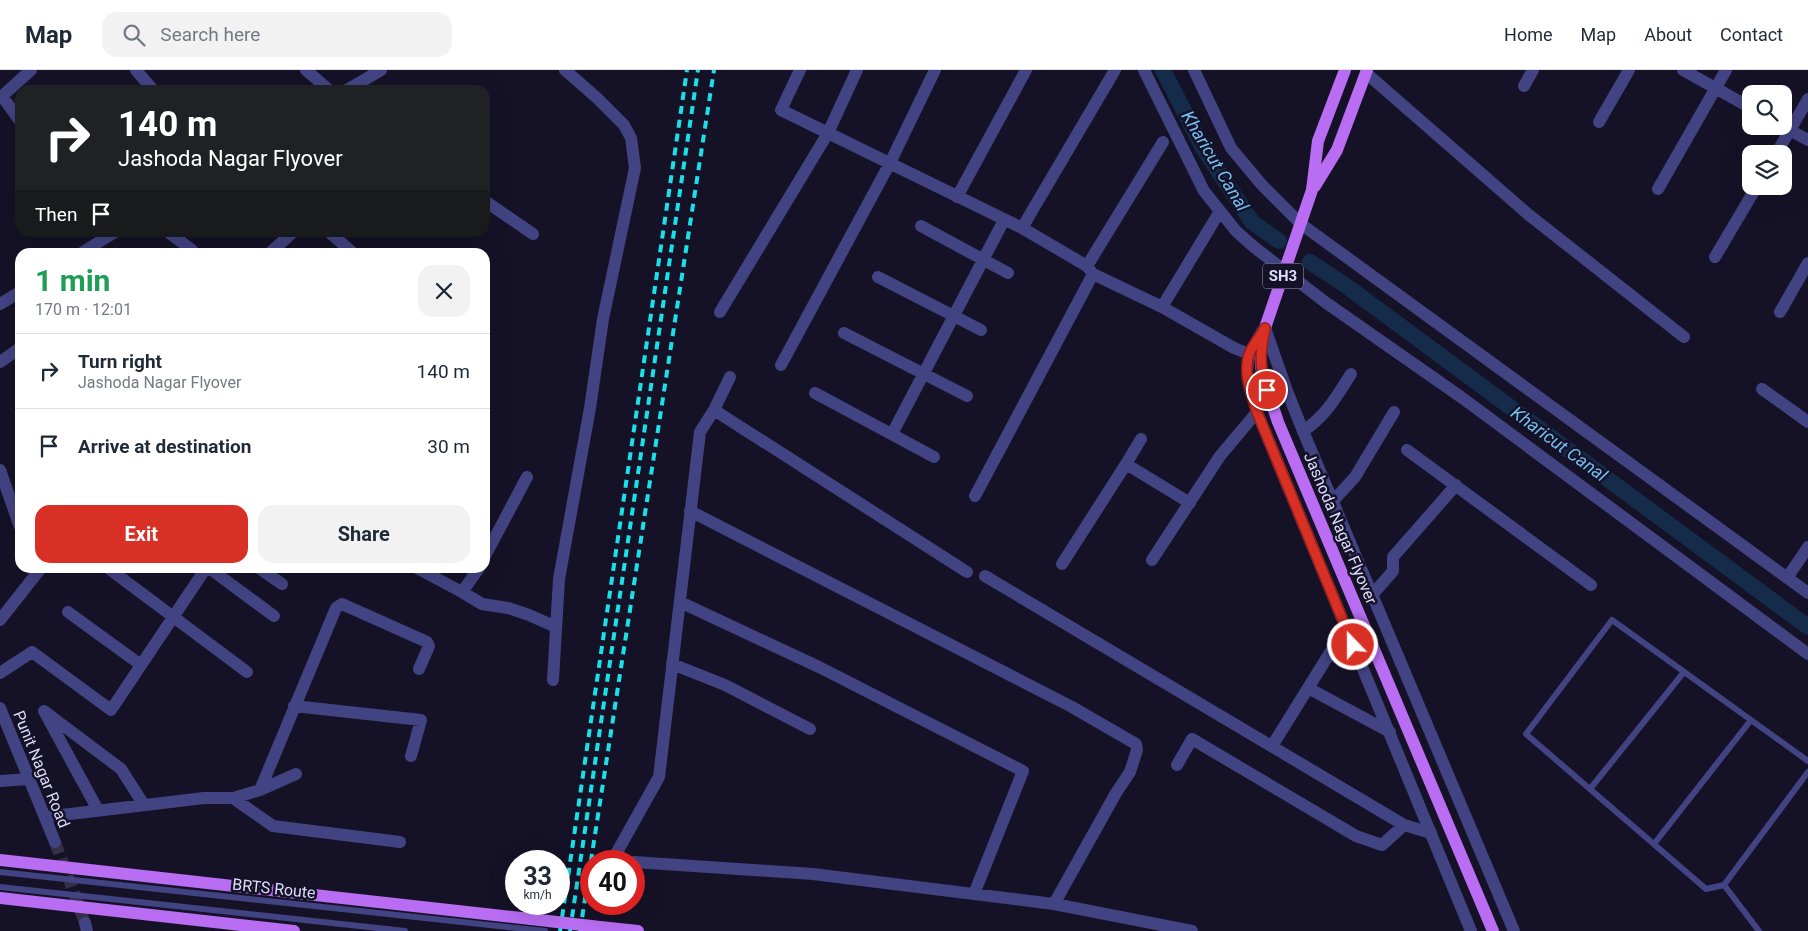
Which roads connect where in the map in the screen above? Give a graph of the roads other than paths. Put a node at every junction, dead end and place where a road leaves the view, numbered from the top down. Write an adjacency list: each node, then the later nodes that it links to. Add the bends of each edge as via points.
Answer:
1 (31, 70): 24 (street)
2 (136, 70): 19 (street)
3 (306, 70): 20 (street)
4 (381, 70): 21 (street)
5 (565, 70): 124 (street, via 624,125 631,138 636,168 603,319 559,579)
6 (800, 70): 31 (street, via 781,110)
7 (857, 70): 31 (street)
8 (934, 70): 34 (street)
9 (1026, 70): 38 (street)
10 (1115, 70): 44 (street)
11 (1144, 70): 40 (street, via 1204,191)
12 (1194, 70): 42 (street, via 1231,148)
13 (1345, 70): 36 (main road, via 1318,141)
14 (1534, 70): 22 (street)
15 (1629, 70): 29 (street)
16 (1683, 70): 23 (street)
17 (1726, 70): 23 (street)
18 (1367, 71): 36 (main road, via 1337,150); 70 (street, via 1529,215)
19 (150, 85)
20 (323, 85)
21 (356, 85)
22 (1524, 86)
23 (1716, 88): 26 (street); 35 (street)
24 (1, 97): 27 (street)
25 (1808, 99): 28 (street)
26 (1742, 103)
27 (15, 114)
28 (1792, 120)
29 (1599, 122)
30 (1792, 131): 32 (street)
31 (828, 132): 34 (street); 64 (street)
32 (1808, 140)
33 (1163, 142): 57 (street)
34 (890, 163): 38 (street); 74 (street)
35 (1658, 189)
36 (1312, 190): 42 (main road)
37 (1752, 195): 54 (street)
38 (957, 197): 41 (street)
39 (490, 204): 45 (street)
40 (1220, 211): 58 (street, via 1236,231); 63 (street)
41 (1004, 220): 44 (street); 55 (street)
42 (1301, 224): 58 (main road, SH3); 112 (street)
43 (921, 226): 55 (street)
44 (1022, 228): 57 (street)
45 (533, 234)
46 (104, 237): 50 (street)
47 (175, 237): 51 (street)
48 (288, 237): 52 (street)
49 (335, 237): 53 (street)
50 (89, 248)
51 (189, 248)
52 (275, 248)
53 (347, 248)
54 (1715, 257)
55 (984, 260): 59 (street); 66 (street)
56 (1808, 263): 65 (street)
57 (1090, 270): 63 (street); 94 (street)
58 (1284, 272): 67 (main road, SH3); 125 (street, via 1462,397)
59 (1008, 273)
60 (878, 277): 66 (street)
61 (15, 294): 62 (street)
62 (1, 301)
63 (1162, 308): 72 (street)
64 (720, 312)
65 (1780, 312)
66 (955, 317): 68 (street); 75 (street)
67 (1265, 328): 72 (street, SH3); 85 (street); 174 (main road, Jashoda Nagar Flyover / SH3, via 1260,352 1262,374 1278,422)
68 (981, 330)
69 (844, 332): 75 (street)
70 (1684, 337)
71 (15, 352): 73 (street)
72 (1249, 354): 82 (street, via 1247,372)
73 (0, 362)
74 (781, 365)
75 (925, 374): 80 (street); 86 (street)
76 (1351, 374): 85 (street, via 1326,412)
77 (730, 377): 81 (street)
78 (1762, 389): 84 (street)
79 (815, 393): 86 (street)
80 (967, 396)
81 (714, 410): 97 (street, via 700,432); 103 (street)
82 (1257, 412): 96 (street, via 1220,456); 123 (street)
83 (1394, 412): 95 (street, via 1355,477)
84 (1808, 422)
85 (1303, 431): 95 (street)
86 (892, 434): 89 (street)
87 (1141, 439): 90 (street)
88 (1407, 450): 93 (street)
89 (934, 457)
90 (1126, 464): 96 (street); 102 (street)
91 (0, 470): 98 (street)
92 (527, 477): 100 (street)
93 (1456, 485): 114 (street); 117 (street, via 1393,557 1393,571)
94 (974, 496)
95 (1332, 501): 117 (street)
96 (1190, 503): 101 (street)
97 (690, 511): 118 (street); 166 (street, via 1072,707 1136,744 1130,772)
98 (15, 513)
99 (1808, 546): 112 (street)
100 (490, 547)
101 (1152, 560)
102 (1062, 564)
103 (967, 572)
104 (35, 573): 122 (street)
105 (115, 573): 120 (street)
106 (204, 573): 120 (street)
107 (215, 573): 121 (street)
108 (266, 573): 113 (street)
109 (426, 573): 115 (street)
110 (475, 573): 115 (street)
111 (985, 576): 139 (street)
112 (1787, 578): 116 (street)
113 (282, 584)
114 (1591, 585)
115 (462, 592): 124 (street, via 482,604 508,608)
116 (1808, 593)
117 (1372, 595): 175 (street)
118 (680, 602): 126 (street); 164 (street, via 819,666 1023,771)
119 (68, 612): 127 (street)
120 (173, 616): 127 (street); 130 (street)
121 (274, 616)
122 (0, 620)
123 (1346, 627): 133 (street); 138 (street)
124 (556, 628): 132 (street)
125 (1808, 654)
126 (672, 664): 137 (street, via 724,685); 158 (street, via 659,777)
127 (141, 665): 129 (street, via 111,710 32,652)
128 (419, 669): 134 (street, via 429,646 426,642 342,604 333,613)
129 (0, 672)
130 (247, 672)
131 (1684, 672): 136 (lane); 147 (lane); 147 (lane, via 1612,620 1526,734)
132 (553, 680)
133 (1308, 688): 138 (street); 139 (street)
134 (294, 706): 140 (street, via 421,720); 148 (street)
135 (0, 708): 145 (street, Punit Nagar Road)
136 (1751, 720): 141 (lane); 157 (lane)
137 (810, 729)
138 (1390, 732): 154 (street)
139 (1272, 746): 153 (street)
140 (411, 756)
141 (1808, 761)
142 (1176, 765): 153 (street, via 1192,739 1356,836 1382,845)
143 (1808, 772): 162 (lane)
144 (296, 774): 148 (street)
145 (29, 779): 146 (street); 152 (street, Punit Nagar Road)
146 (0, 781)
147 (1590, 789): 157 (lane)
148 (260, 790): 149 (street)
149 (233, 798): 150 (street); 156 (street, via 272,826)
150 (144, 805): 151 (street); 151 (street, via 121,769 41,706)
151 (98, 810): 152 (street)
152 (45, 817): 155 (street, Punit Nagar Road)
153 (1404, 825): 154 (street)
154 (1431, 833): 173 (street)
155 (55, 842)
156 (400, 842)
157 (1654, 844): 162 (lane, via 1706,889)
158 (618, 850)
159 (0, 860): 167 (main road)
160 (645, 863): 164 (street, via 813,874)
161 (0, 872): 167 (lane, BRTS Route)
162 (1724, 885): 176 (lane)
163 (0, 887): 169 (lane, BRTS Route)
164 (974, 894): 166 (street)
165 (0, 898): 168 (main road)
166 (1054, 904): 172 (street)
167 (530, 924): 170 (lane, BRTS Route); 171 (main road, bridge)
168 (294, 931)
169 (405, 931)
170 (545, 931)
171 (638, 931)
172 (1192, 931)
173 (1471, 931)
174 (1493, 931)
175 (1514, 931)
176 (1759, 931)

